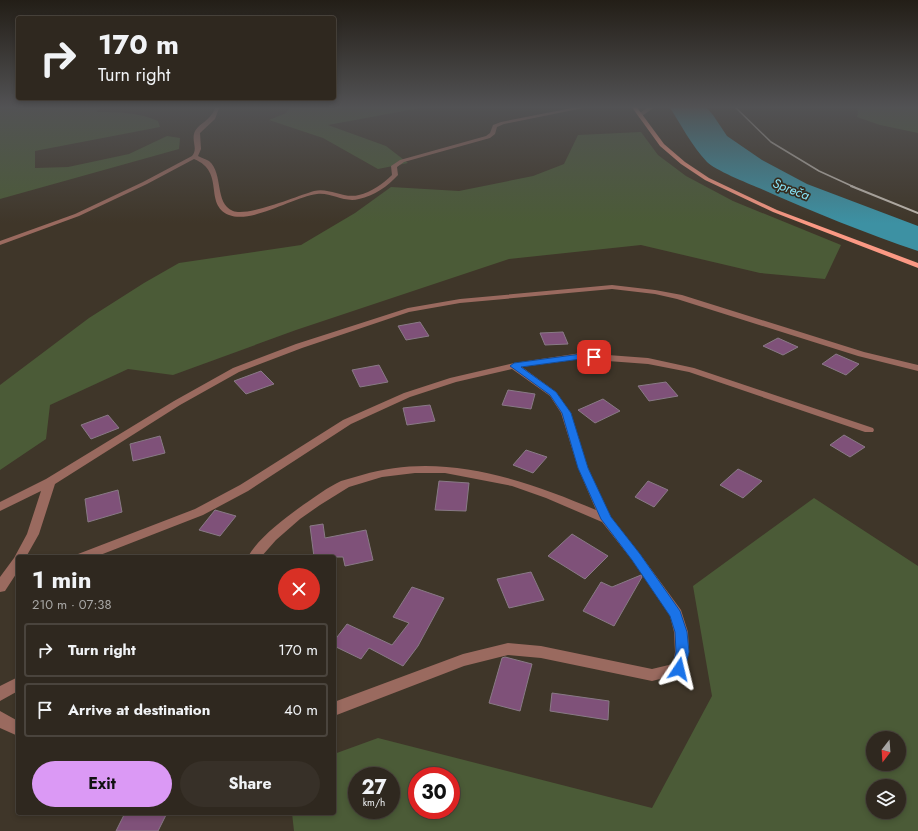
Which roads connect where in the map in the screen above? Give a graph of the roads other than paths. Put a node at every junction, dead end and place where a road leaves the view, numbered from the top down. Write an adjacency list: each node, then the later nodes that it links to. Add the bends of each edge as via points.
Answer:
1 (198, 145): 4 (street)
2 (460, 145): 4 (street, via 402,161 394,166 395,175 390,180 360,197 344,198 317,192 246,215 228,212 219,201 214,171 205,160)
3 (662, 145): 6 (main road, via 707,179 775,211)
4 (194, 157): 5 (street, via 84,212)
5 (0, 244)
6 (918, 266)
7 (514, 366): 9 (street, via 581,356 648,360 691,370); 12 (street, via 553,394 566,413 583,468); 14 (street, via 453,380 407,395 347,422 244,488 199,512)
8 (918, 368): 10 (street, via 861,354 679,297 655,292 612,287 460,301 408,310 382,318 236,370 177,403)
9 (869, 430)
10 (50, 482): 11 (street); 13 (street, via 33,534)
11 (0, 507)
12 (606, 519): 15 (street, via 514,483 445,470 415,469 381,473 345,484 296,516); 20 (street, via 676,614 681,632 682,652 679,669 652,675 541,652 508,650 462,660)
13 (21, 555)
14 (87, 555)
15 (256, 555)
16 (16, 567): 17 (street)
17 (0, 586)
18 (16, 684): 19 (street)
19 (0, 694)
20 (336, 709)
21 (0, 718): 22 (street)
22 (16, 728)

